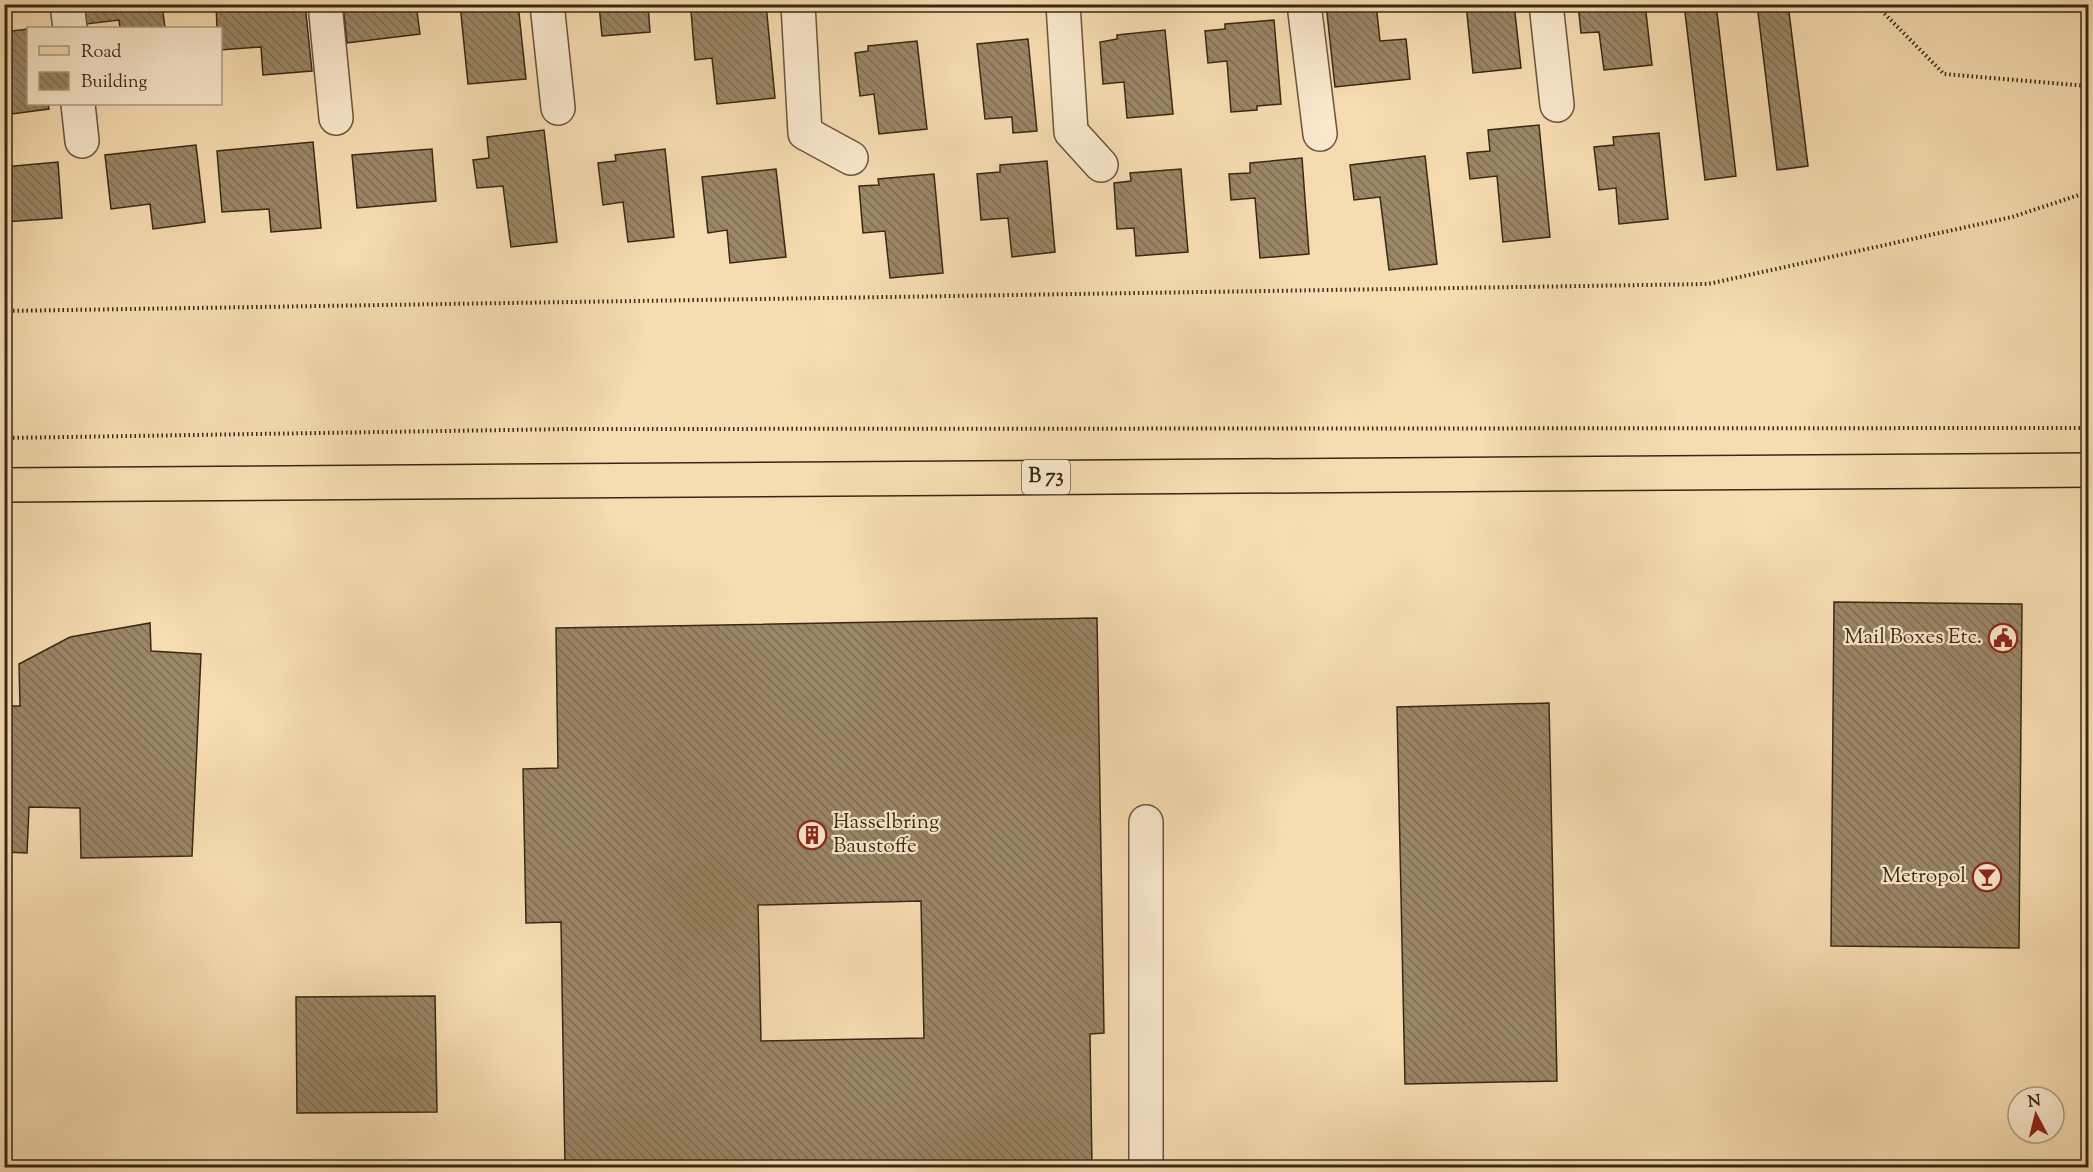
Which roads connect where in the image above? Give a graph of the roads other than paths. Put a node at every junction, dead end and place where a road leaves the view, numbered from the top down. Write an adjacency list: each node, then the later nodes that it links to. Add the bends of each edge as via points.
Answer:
1 (67, 4): 8 (lane)
2 (325, 4): 12 (lane)
3 (547, 4): 11 (lane)
4 (798, 4): 15 (lane, via 805,133)
5 (1063, 4): 16 (lane, via 1071,132)
6 (1304, 4): 13 (lane)
7 (1546, 4): 10 (lane)
8 (69, 27)
9 (78, 105): 14 (lane)
10 (1557, 105)
11 (558, 108)
12 (336, 118)
13 (1320, 134)
14 (82, 141)
15 (851, 158)
16 (1101, 165)
17 (2088, 470): 18 (main road, B 73)
18 (4, 485)
19 (1146, 822): 20 (lane)
20 (1146, 1167)

